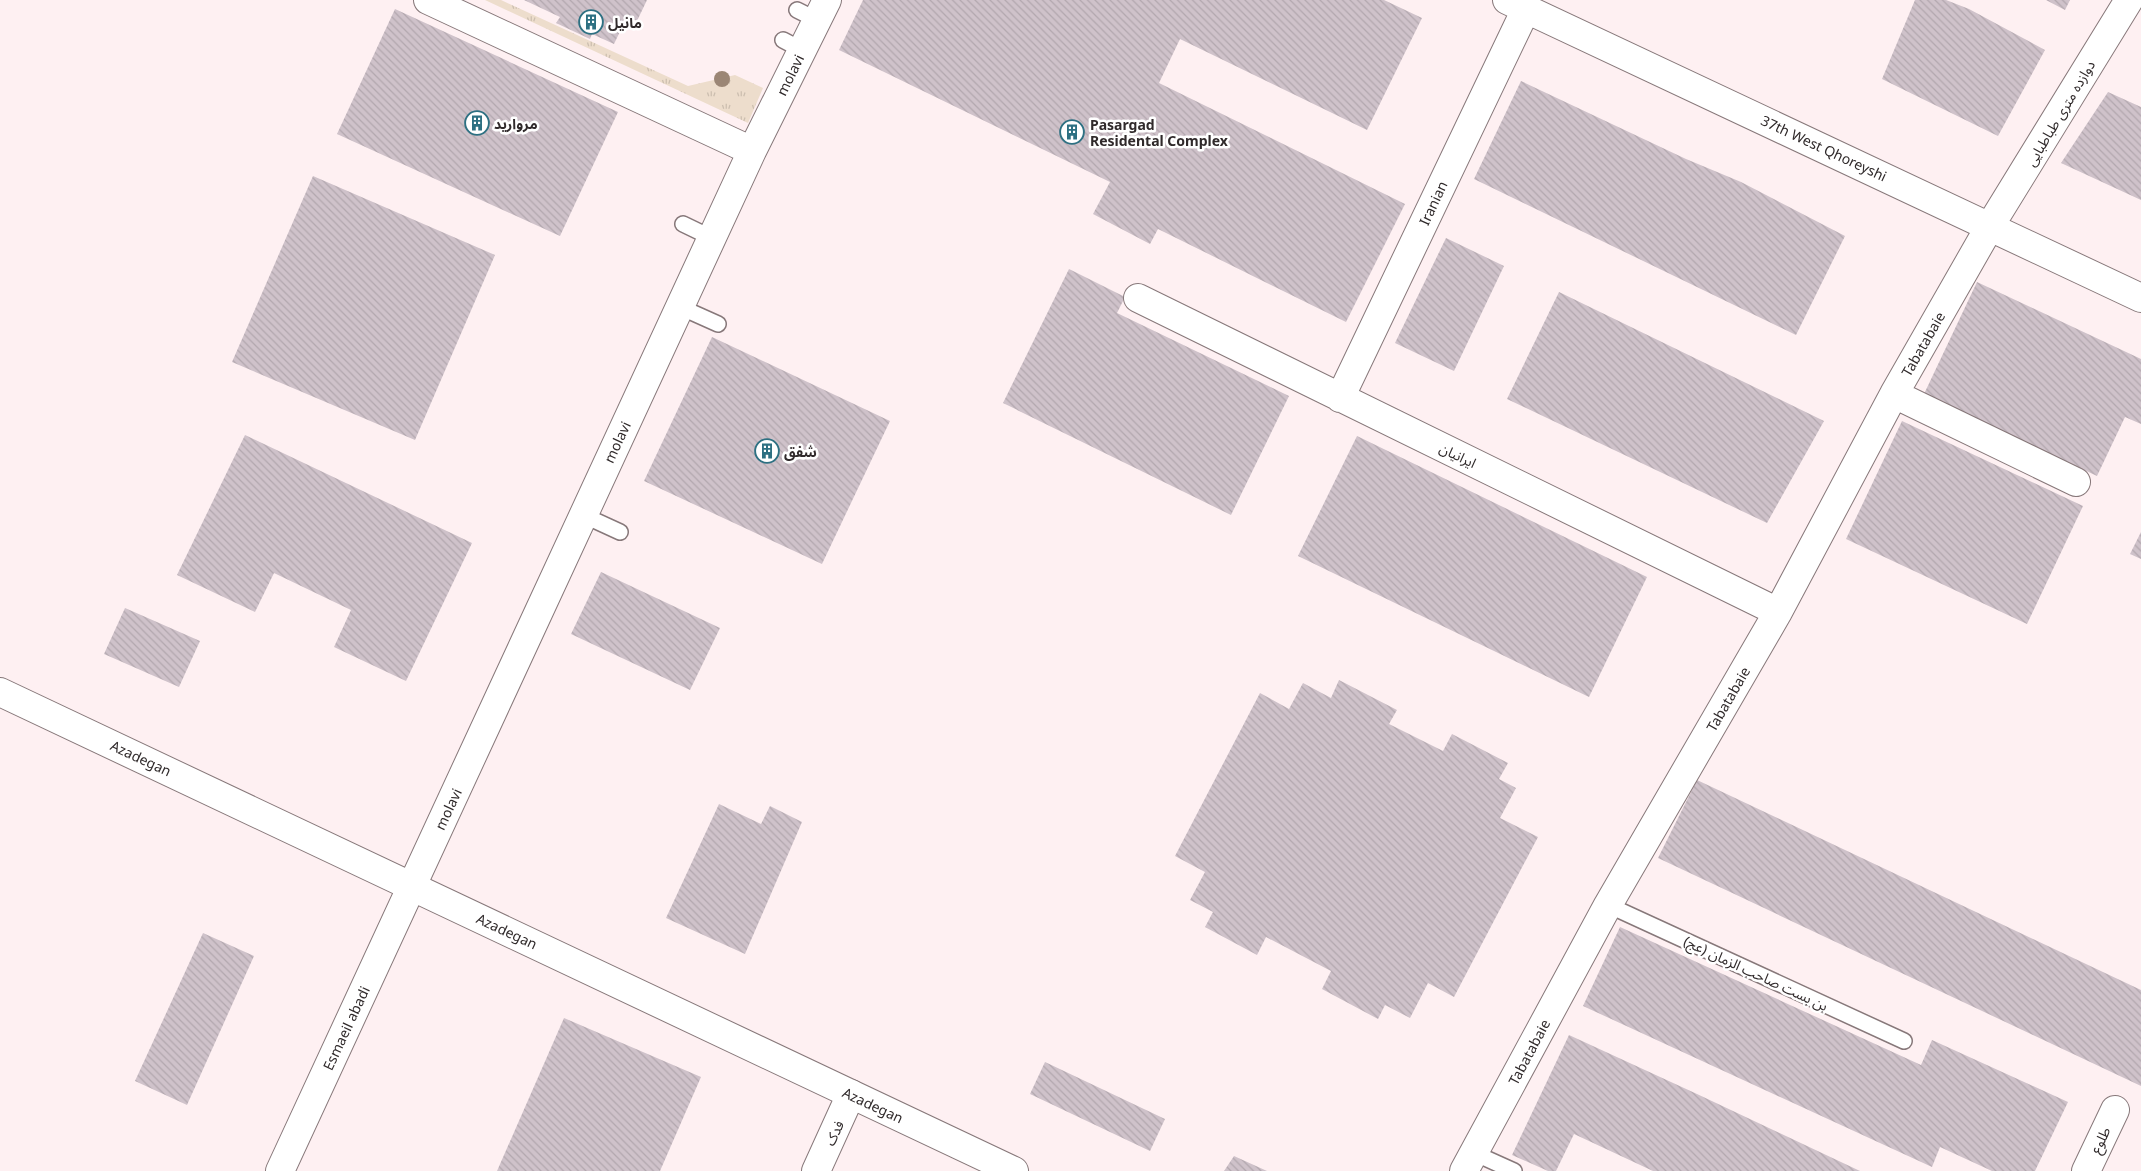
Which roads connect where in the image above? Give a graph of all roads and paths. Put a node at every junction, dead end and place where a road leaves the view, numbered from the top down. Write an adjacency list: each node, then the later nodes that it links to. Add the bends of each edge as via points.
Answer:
1 (428, 0): 5 (street)
2 (2129, 0): 7 (street, دوازده متری طباطبایی)
3 (1516, 4): 7 (street, 37th West Qhoreyshi); 14 (street, Iranian)
4 (814, 10): 5 (street, molavi, via 792,45)
5 (752, 151): 8 (street, molavi)
6 (683, 224): 8 (lane)
7 (1990, 226): 10 (street, 37th West Qhoreyshi); 13 (street, Tabatabaie)
8 (712, 238): 11 (street, molavi)
9 (1138, 298): 14 (street, ایرانیان)
10 (2141, 298)
11 (680, 307): 12 (lane); 16 (street, molavi)
12 (718, 324)
13 (1894, 394): 15 (street); 18 (street, Tabatabaie)
14 (1340, 398): 18 (street, ایرانیان)
15 (2076, 482)
16 (583, 515): 17 (lane); 20 (street, molavi)
17 (620, 532)
18 (1778, 612): 21 (street, Tabatabaie)
19 (0, 692): 20 (street, Azadegan)
20 (413, 886): 23 (street, Azadegan); 26 (street, Esmaeil abadi)
21 (1608, 905): 22 (lane, بن بست صاحب الزمان (عج)); 25 (street, Tabatabaie)
22 (1904, 1041)
23 (851, 1094): 27 (street, فدک); 28 (street, Azadegan)
24 (2115, 1110): 30 (street, طلوع)
25 (1469, 1162): 29 (lane)
26 (280, 1171)
27 (816, 1171)
28 (1014, 1171)
29 (1514, 1171)
30 (2086, 1171)

